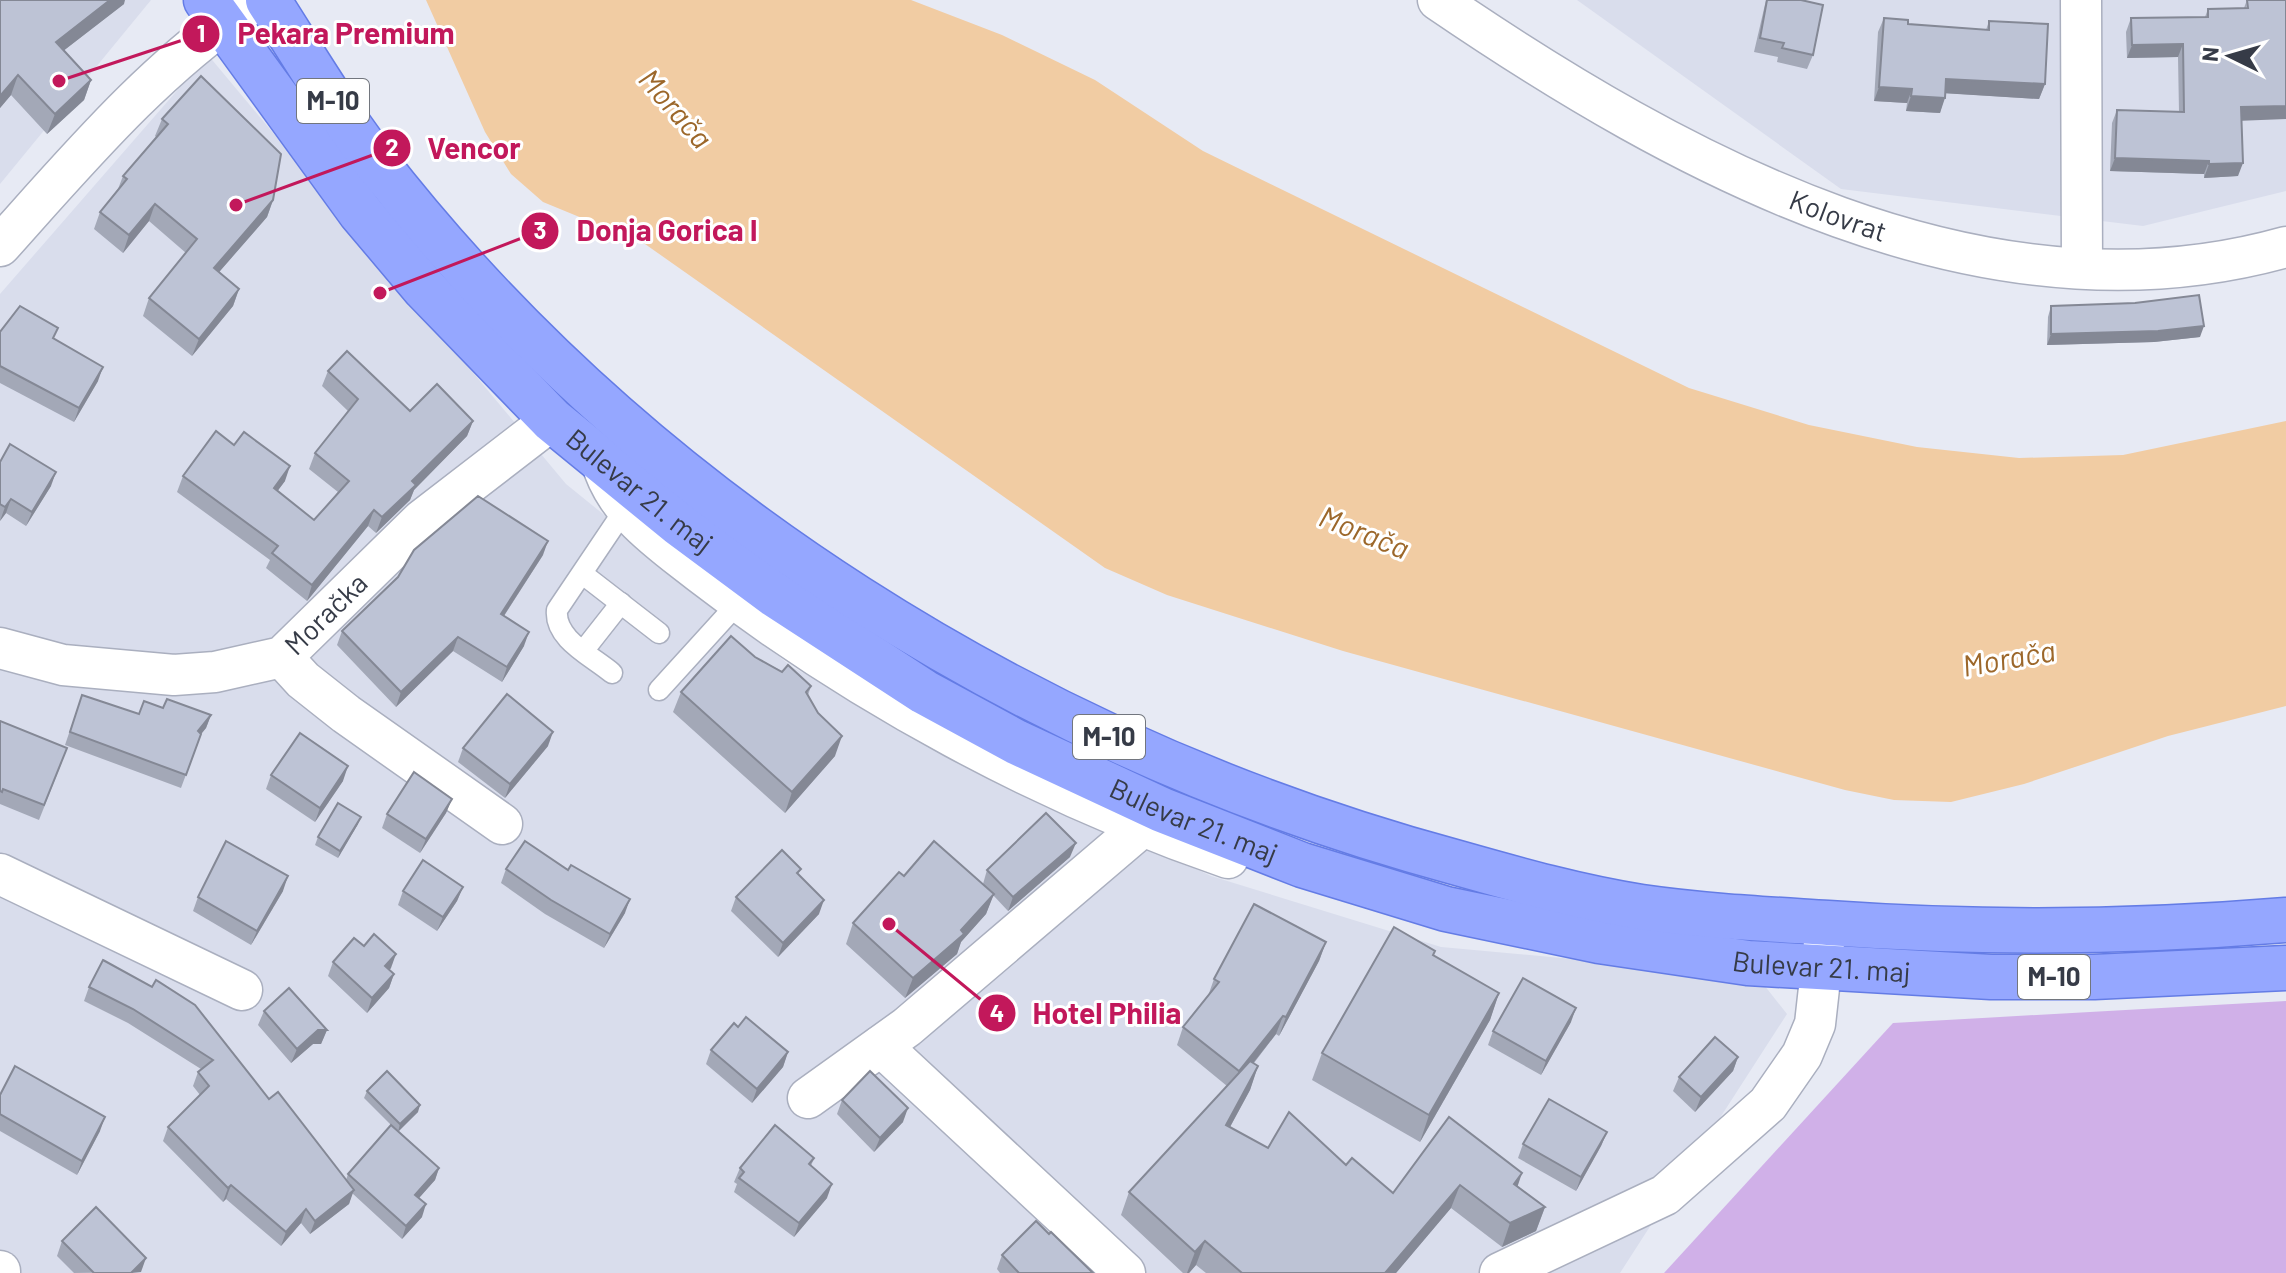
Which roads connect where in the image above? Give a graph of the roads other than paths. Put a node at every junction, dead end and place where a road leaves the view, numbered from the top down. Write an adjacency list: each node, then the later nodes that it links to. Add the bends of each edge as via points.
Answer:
1 (257, 0): 5 (street)
2 (268, 0): 25 (main road, Bulevar 21. maj / M-10, via 374,159 457,257 541,344 623,420 774,540 932,644 1168,764 1380,842 1514,880 1640,906)
3 (1438, 0): 8 (street, Kolovrat, via 1576,87 1782,198 1938,247)
4 (2081, 0): 8 (street)
5 (213, 12): 6 (street, via 161,76); 9 (main road, Bulevar 21. maj / M-10, via 386,243)
6 (0, 246)
7 (2286, 247): 8 (street, Kolovrat, via 2183,266)
8 (2082, 266)
9 (552, 420): 10 (main road, Bulevar 21. maj / M-10); 18 (street, Moračka, via 422,520)
10 (600, 456): 11 (street); 21 (main road, Bulevar 21. maj / M-10, via 775,595 924,692)
11 (625, 509): 12 (lane); 13 (street)
12 (584, 575): 14 (lane); 17 (lane, via 557,610 556,620 560,631)
13 (739, 602): 20 (lane); 21 (street, via 822,660 932,724)
14 (621, 603): 15 (lane); 17 (lane)
15 (659, 633)
16 (0, 648): 18 (street, Moračka, via 63,665 174,675)
17 (584, 650): 19 (lane)
18 (282, 657): 22 (street, via 346,714)
19 (612, 673)
20 (659, 690)
21 (1152, 818): 26 (main road, Bulevar 21. maj / M-10, via 1446,909 1599,941 1748,963); 29 (street)
22 (502, 824)
23 (0, 874): 28 (street)
24 (2286, 920): 25 (main road, Bulevar 21. maj / M-10, via 2020,933)
25 (1826, 923): 26 (street)
26 (1823, 968): 27 (main road, Bulevar 21. maj / M-10, via 2094,977); 32 (street, via 1809,1042 1751,1121 1665,1195)
27 (2286, 968)
28 (242, 990)
29 (881, 1046): 30 (street); 31 (street)
30 (808, 1098)
31 (1125, 1273)
32 (1500, 1273)

